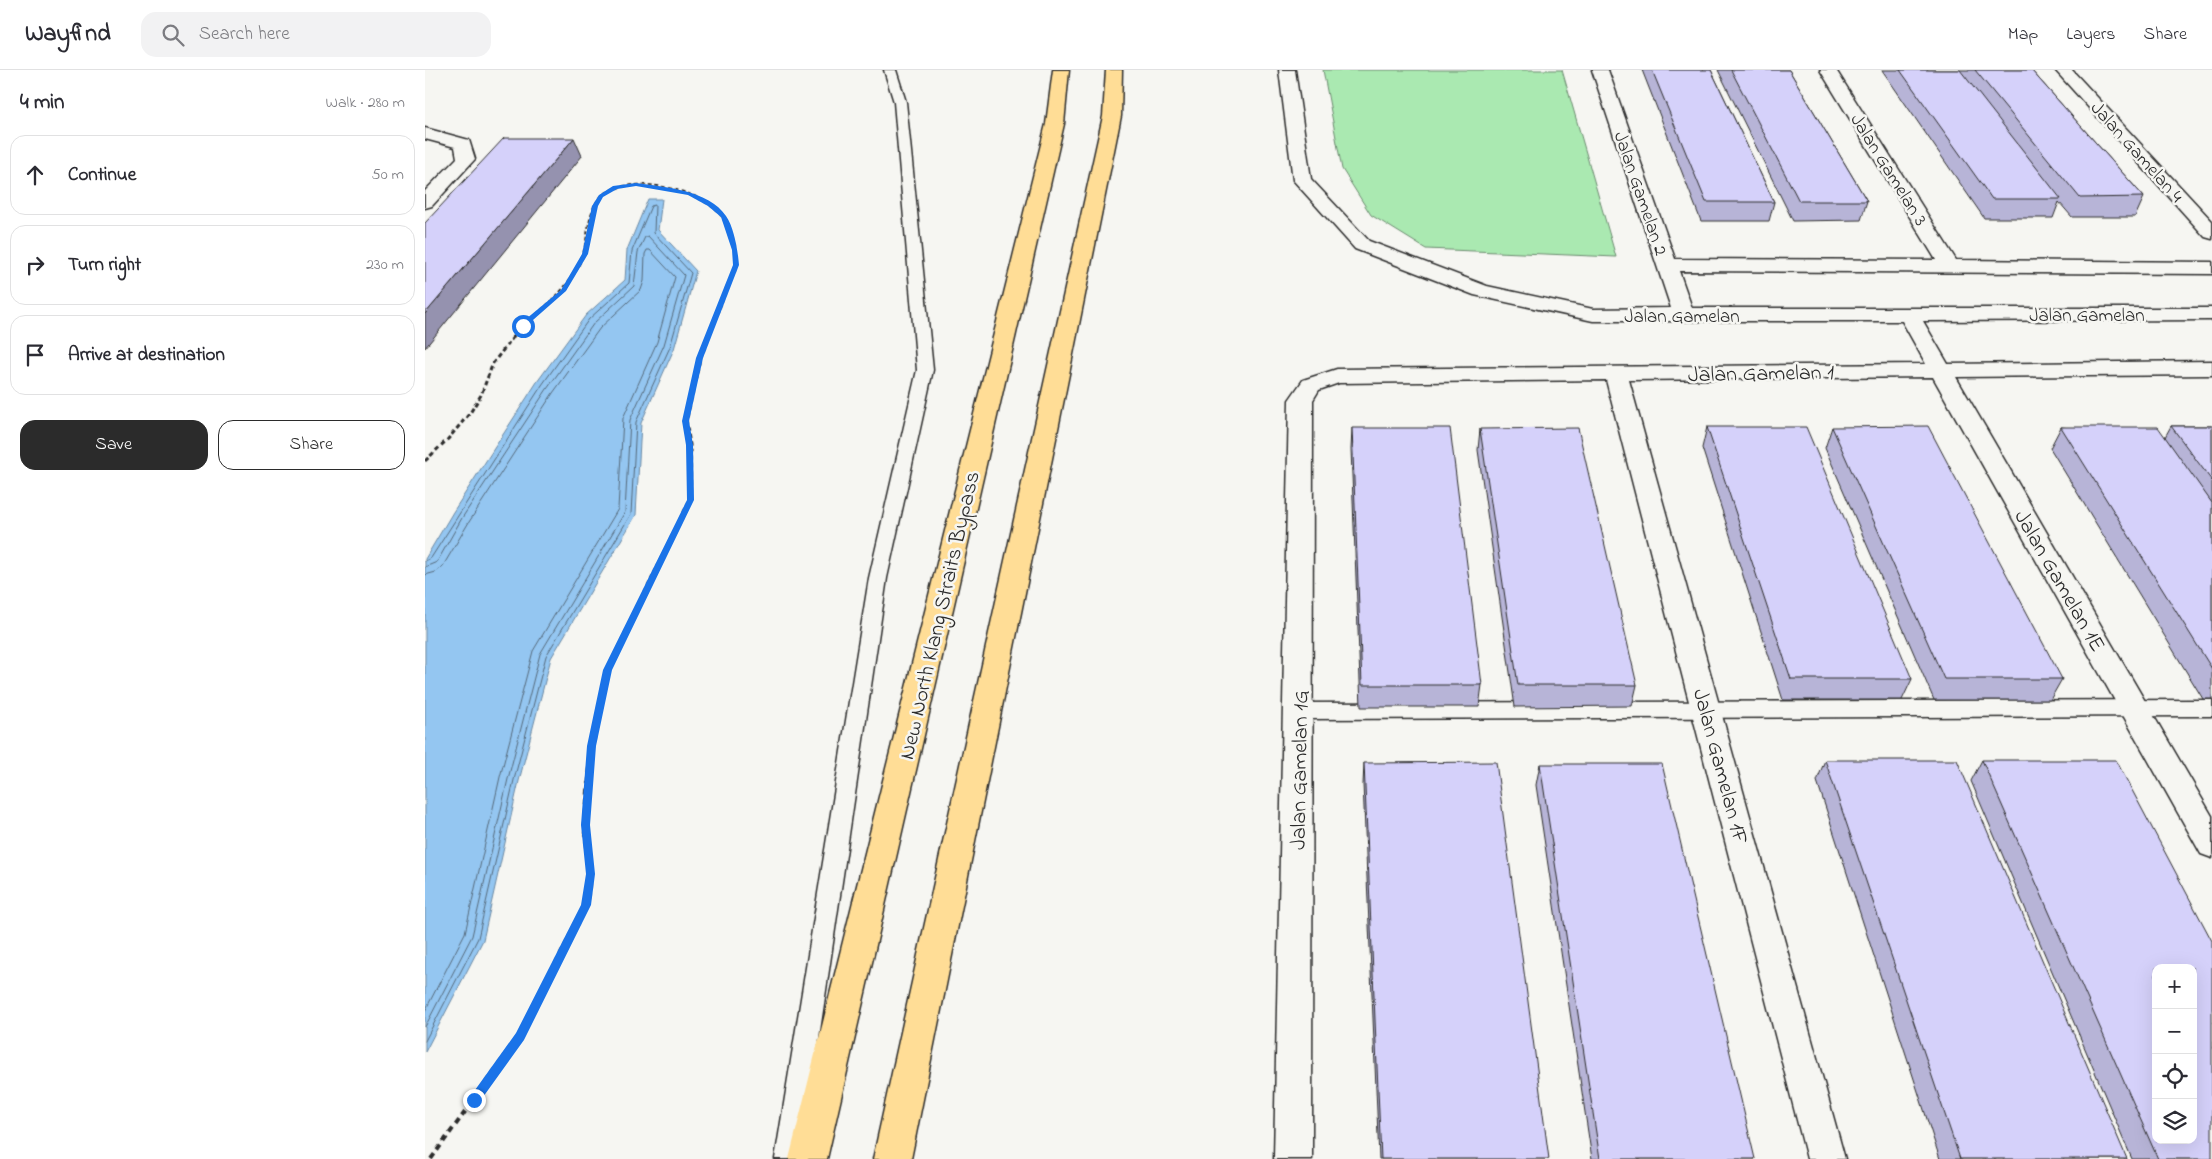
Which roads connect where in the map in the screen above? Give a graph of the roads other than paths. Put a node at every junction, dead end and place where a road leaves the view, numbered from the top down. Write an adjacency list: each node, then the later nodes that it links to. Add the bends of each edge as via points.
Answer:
1 (890, 70): 26 (lane, via 900,102 925,370 878,578)
2 (1061, 70): 27 (highway, New North Klang Straits Bypass, via 1055,124)
3 (1114, 70): 28 (highway, via 1112,116)
4 (1287, 70): 16 (street, Jalan Gamelan, via 1302,180 1362,245 1481,291 1593,315)
5 (1600, 70): 11 (street, Jalan Gamelan 2)
6 (1828, 70): 12 (street, Jalan Gamelan 3)
7 (2063, 70): 10 (street, Jalan Gamelan 4)
8 (425, 133): 9 (street, via 463,144 466,160)
9 (425, 202)
10 (2212, 233)
11 (1667, 265): 12 (street); 16 (street, Jalan Gamelan 2)
12 (1951, 268): 13 (street)
13 (2212, 268)
14 (2212, 314): 15 (street, Jalan Gamelan)
15 (1909, 315): 16 (street, Jalan Gamelan); 18 (street, Jalan Gamelan 1E)
16 (1684, 316)
17 (2212, 368): 18 (street, Jalan Gamelan 1)
18 (1941, 370): 19 (street, Jalan Gamelan 1); 21 (street, Jalan Gamelan 1E)
19 (1616, 374): 20 (street, Jalan Gamelan 1, via 1337,376); 23 (street, Jalan Gamelan 1F)
20 (1311, 385): 24 (street, Jalan Gamelan 1G, via 1301,400)
21 (2134, 708): 22 (lane); 23 (lane); 25 (street, Jalan Gamelan 1E)
22 (2212, 708)
23 (1707, 710): 24 (lane); 30 (street, Jalan Gamelan 1F)
24 (1299, 711): 29 (street, Jalan Gamelan 1G)
25 (2212, 845)
26 (788, 1159)
27 (808, 1159)
28 (892, 1159)
29 (1293, 1159)
30 (1826, 1159)

